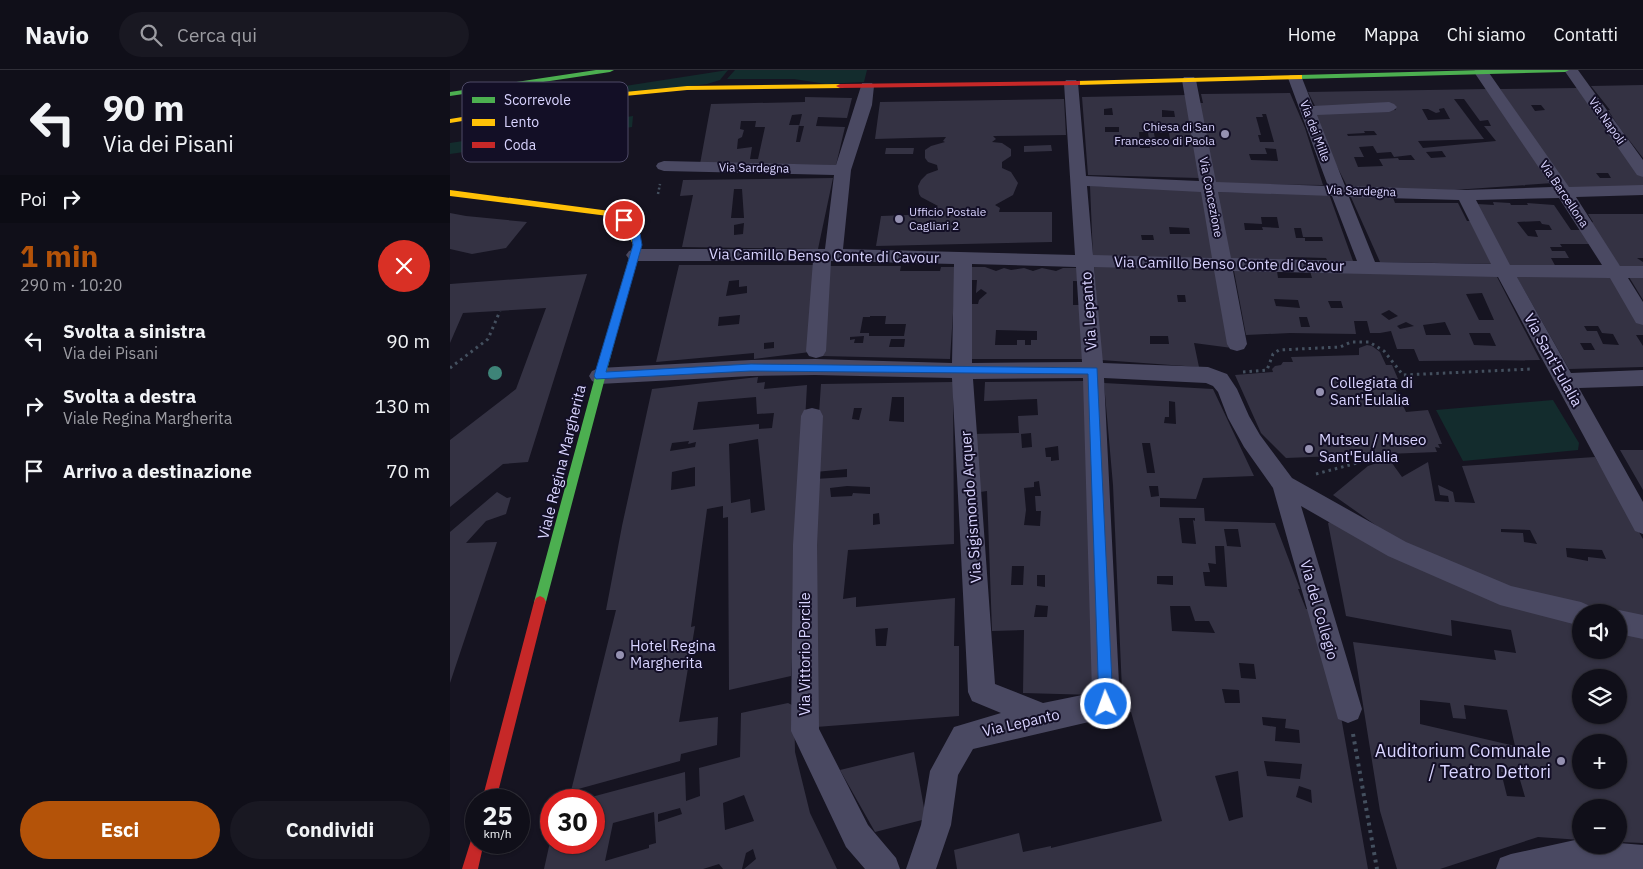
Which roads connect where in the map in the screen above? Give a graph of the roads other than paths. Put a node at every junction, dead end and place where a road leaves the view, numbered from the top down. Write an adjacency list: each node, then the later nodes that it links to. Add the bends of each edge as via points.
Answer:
1 (610, 70): 7 (main road)
2 (1565, 70): 4 (main road)
3 (1571, 70): 15 (street, Via Napoli)
4 (1481, 72): 5 (main road); 20 (street, Via Barcellona)
5 (1295, 78): 6 (main road); 12 (street, Via dei Mille)
6 (1189, 80): 8 (main road); 17 (street, Via Concezione)
7 (523, 82)
8 (1071, 83): 9 (main road); 16 (street, Via Lepanto)
9 (867, 86): 10 (main road, via 687,88); 14 (street)
10 (628, 94)
11 (1390, 107): 12 (street)
12 (1308, 111): 18 (street, Via dei Mille)
13 (664, 166): 14 (street, Via Sardegna)
14 (844, 170): 24 (street)
15 (1643, 172)
16 (1079, 181): 17 (street, Via Sardegna); 26 (street, Via Lepanto)
17 (1208, 187): 18 (street, Via Sardegna); 27 (street, Via Concezione)
18 (1337, 190): 22 (street, Via Sardegna); 28 (street, Via dei Mille)
19 (1643, 190): 20 (street, Via Sardegna)
20 (1564, 192): 22 (street, Via Sardegna); 30 (street, Via Barcellona)
21 (450, 193): 23 (main road, Viale Regina Margherita, via 610,214 624,220 635,234 638,245)
22 (1465, 195): 29 (street, Via Sant'Eulalia)
23 (635, 255): 24 (street, Via Camillo Benso Conte di Cavour); 38 (main road, Viale Regina Margherita)
24 (827, 255): 25 (street, Via Camillo Benso Conte di Cavour); 34 (street)
25 (963, 257): 26 (street, Via Camillo Benso Conte di Cavour); 36 (street, Via Sigismondo Arquer)
26 (1085, 260): 27 (street, Via Camillo Benso Conte di Cavour); 35 (street, Via Lepanto)
27 (1224, 264): 28 (street, Via Camillo Benso Conte di Cavour); 33 (street, Via Concezione)
28 (1368, 267): 29 (street, Via Camillo Benso Conte di Cavour)
29 (1504, 271): 30 (street, Via Camillo Benso Conte di Cavour); 37 (street, Via Sant'Eulalia)
30 (1616, 272): 31 (street, Via Camillo Benso Conte di Cavour); 32 (street, Via Barcellona)
31 (1643, 272)
32 (1643, 318)
33 (1237, 344)
34 (816, 350)
35 (1093, 370): 36 (street); 41 (street, Via del Collegio, via 1208,375 1220,380 1252,441); 47 (street, Via Lepanto, via 1106,704)
36 (962, 371): 38 (street, via 751,368); 47 (street, Via Sigismondo Arquer, via 982,692)
37 (1562, 374): 39 (street); 42 (street, Via Sant'Eulalia)
38 (599, 376): 48 (main road, Viale Regina Margherita)
39 (1643, 378)
40 (812, 416): 52 (street, Via Vittorio Porcile, via 805,545 805,731 857,836)
41 (1290, 488): 43 (street, via 1397,549 1509,597); 46 (street, Via del Collegio, via 1302,552)
42 (1643, 524)
43 (1572, 612)
44 (1627, 624): 45 (street)
45 (1643, 627)
46 (1348, 709)
47 (1043, 717): 53 (street, Via Lepanto, via 964,737 944,771 936,825)
48 (492, 789)
49 (474, 854): 51 (main road)
50 (1643, 860): 54 (street, via 1575,855)
51 (470, 869)
52 (885, 869)
53 (921, 869)
54 (1511, 869)

